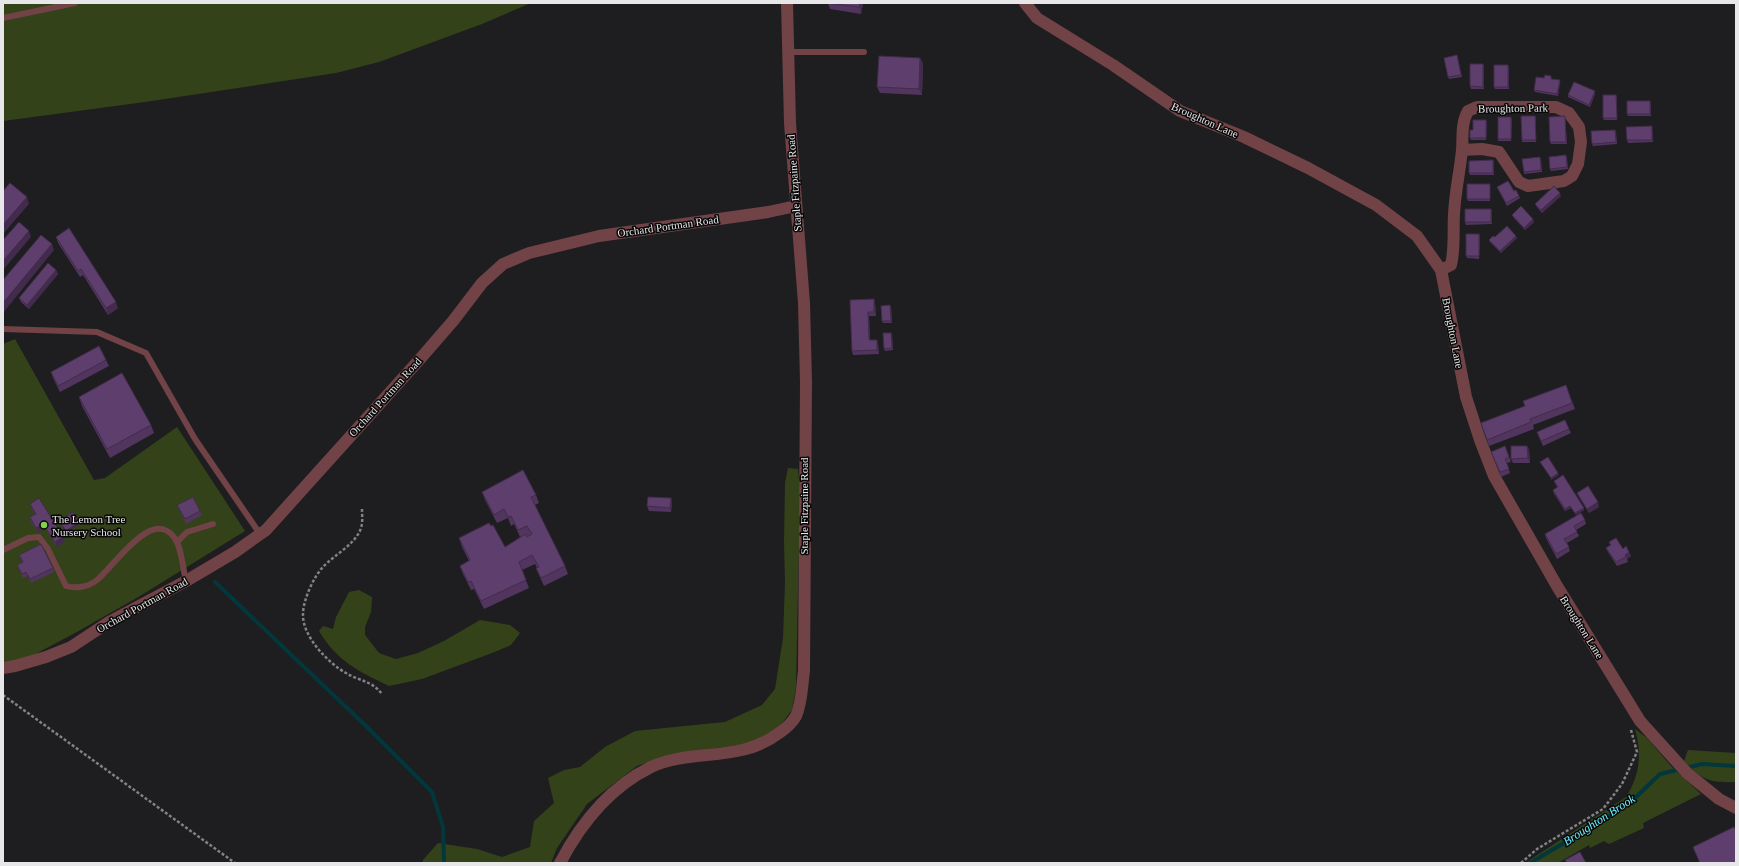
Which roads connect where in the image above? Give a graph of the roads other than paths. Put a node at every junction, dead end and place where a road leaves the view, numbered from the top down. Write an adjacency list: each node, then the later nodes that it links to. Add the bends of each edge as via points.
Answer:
1 (75, 3): 4 (lane)
2 (787, 3): 5 (street, Staple Fitzpaine Road)
3 (1025, 3): 9 (street, Broughton Lane, via 1037,18 1180,111 1244,137 1376,205 1417,236)
4 (3, 18)
5 (788, 52): 6 (lane); 8 (street, Staple Fitzpaine Road)
6 (864, 52)
7 (1462, 150): 7 (street, Broughton Park, via 1466,115 1468,111 1477,108 1556,107 1569,113 1574,119 1579,127 1582,142 1578,164 1572,176 1564,181 1528,186 1519,182 1499,152 1482,149); 9 (street, Broughton Park, via 1454,213 1454,254 1451,266)
8 (796, 206): 12 (street, Orchard Portman Road, via 584,239 530,253 503,264 482,284 395,387); 18 (street, Staple Fitzpaine Road, via 804,303 806,382 804,671 796,716 780,732 755,748 683,758 652,767 629,780 612,792 584,824)
9 (1441, 270): 17 (street, Broughton Lane, via 1466,397 1494,476 1557,586 1640,721 1687,773)
10 (3, 329): 12 (lane, via 97,332 146,353 195,439)
11 (213, 524): 13 (lane, via 187,532)
12 (260, 534): 15 (street, Orchard Portman Road)
13 (177, 542): 14 (lane, via 169,533 160,529 151,530 118,556 97,581 75,589 66,586 48,549 39,537 28,538); 15 (lane)
14 (3, 550)
15 (186, 581): 16 (street, Orchard Portman Road, via 109,622 70,647 46,657)
16 (3, 668)
17 (1736, 808)
18 (560, 863)

